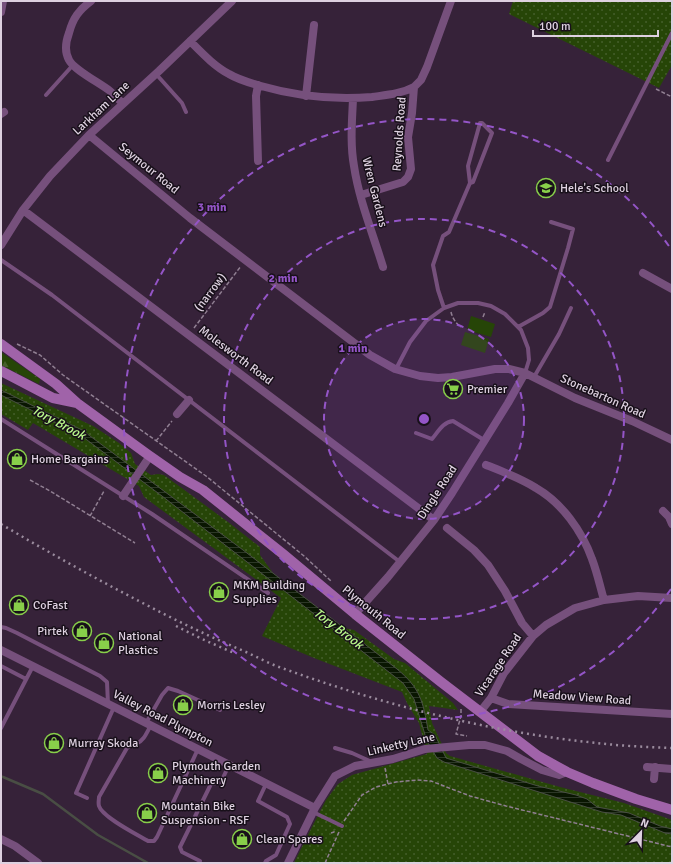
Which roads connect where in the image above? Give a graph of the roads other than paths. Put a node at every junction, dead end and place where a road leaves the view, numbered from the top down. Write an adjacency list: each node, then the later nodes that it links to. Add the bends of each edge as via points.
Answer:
1 (3, 1): 5 (street)
2 (91, 1): 9 (street, via 75,16 69,31 66,45 68,59)
3 (232, 1): 8 (street, Larkham Lane)
4 (451, 1): 12 (street, Reynolds Road, via 427,67 421,80)
5 (1, 12)
6 (314, 25): 14 (street)
7 (672, 33): 19 (lane)
8 (190, 41): 10 (street, Larkham Lane); 11 (street, via 214,65 244,81)
9 (73, 66): 13 (lane); 16 (street, via 111,92)
10 (156, 74): 16 (street, Larkham Lane); 17 (lane, via 182,102)
11 (258, 85): 14 (street); 20 (street)
12 (414, 87): 15 (street, via 380,96); 22 (street, Reynolds Road, via 408,137 411,169 408,177 403,182)
13 (46, 95)
14 (306, 96): 15 (street)
15 (352, 98): 22 (street, Wren Gardens, via 354,166)
16 (123, 104): 18 (street, Larkham Lane)
17 (186, 112)
18 (89, 135): 23 (street, Larkham Lane, via 50,176); 34 (street, Seymour Road, via 190,218 370,355)
19 (608, 160)
20 (258, 161)
21 (470, 183): 21 (lane, via 468,166 482,123 492,133 473,182); 30 (lane, via 449,232 443,236 433,265)
22 (361, 195): 27 (street, Wren Gardens)
23 (23, 210): 25 (street, Larkham Lane); 49 (street, Molesworth Road)
24 (551, 222): 32 (lane, via 573,229 550,307)
25 (2, 242)
26 (1, 260): 38 (lane, via 52,295)
27 (383, 267)
28 (643, 274): 29 (street)
29 (672, 289)
30 (444, 308): 32 (lane, via 458,303 491,306 505,314); 34 (lane, via 426,321 410,342)
31 (571, 308): 37 (lane)
32 (518, 327): 36 (lane, via 528,348 529,360)
33 (1, 344): 39 (main road, Plymouth Road, via 56,384)
34 (396, 369): 36 (street, Seymour Road, via 438,378 495,369)
35 (1, 371): 39 (main road, Plymouth Road, via 53,398)
36 (525, 373): 37 (street, Stonebarton Road); 43 (street, Dingle Road)
37 (534, 378): 44 (street, Stonebarton Road)
38 (190, 400): 40 (street); 52 (lane)
39 (77, 403): 45 (main road, Plymouth Road)
40 (177, 414)
41 (1, 419): 47 (lane)
42 (416, 433): 43 (lane, via 432,439 445,423 453,421)
43 (484, 440): 49 (street, Dingle Road)
44 (672, 440)
45 (150, 456): 47 (street); 56 (main road, Plymouth Road, via 208,495)
46 (486, 465): 55 (street, via 538,489 556,503 583,538)
47 (123, 496): 53 (lane)
48 (663, 511): 50 (street)
49 (434, 520): 52 (street, Dingle Road)
50 (672, 524)
51 (448, 528): 58 (street, via 488,565)
52 (400, 562): 56 (street, Dingle Road)
53 (268, 593)
54 (672, 598): 55 (street, Vicarage Road, via 638,596)
55 (604, 600): 58 (street, Vicarage Road, via 575,608)
56 (355, 614): 67 (main road, Plymouth Road)
57 (1, 627): 64 (lane, via 100,676 107,682)
58 (533, 636): 63 (street, Vicarage Road, via 504,673)
59 (1, 650): 61 (street, Valley Road Plympton)
60 (1, 666): 62 (lane)
61 (33, 666): 62 (lane); 64 (street, Valley Road Plympton)
62 (26, 679): 69 (lane)
63 (491, 698): 66 (street, Meadow View Road, via 508,704); 67 (street, Vicarage Road)
64 (111, 705): 68 (street, Valley Road Plympton); 78 (lane, via 76,793)
65 (220, 710): 68 (lane, via 168,688)
66 (672, 714)
67 (484, 715): 75 (main road, Plymouth Road, via 538,756)
68 (148, 724): 71 (street, Valley Road Plympton); 71 (lane, via 141,741 127,748 98,801 101,811 148,841 154,841 157,837)
69 (1, 728)
70 (335, 748): 72 (lane)
71 (198, 750): 73 (street, Valley Road Plympton)
72 (374, 763): 75 (street, Linketty Lane, via 425,749 485,745 507,751 542,770 559,775); 79 (street, Linketty Lane, via 355,766 335,776)
73 (229, 765): 77 (street, Valley Road Plympton); 83 (lane, via 221,782 211,784 180,847 182,852)
74 (672, 769): 76 (street, via 651,767)
75 (567, 772): 80 (main road, Plymouth Road)
76 (654, 779)
77 (266, 784): 79 (street, Valley Road Plympton); 85 (lane, via 258,801 287,817 290,824 276,855)
78 (87, 798)
79 (314, 810): 81 (lane); 86 (street, Linketty Lane)
80 (672, 810)
81 (342, 826)
82 (1, 839): 84 (street)
83 (200, 861)
84 (38, 863)
85 (265, 863)
86 (288, 863)

